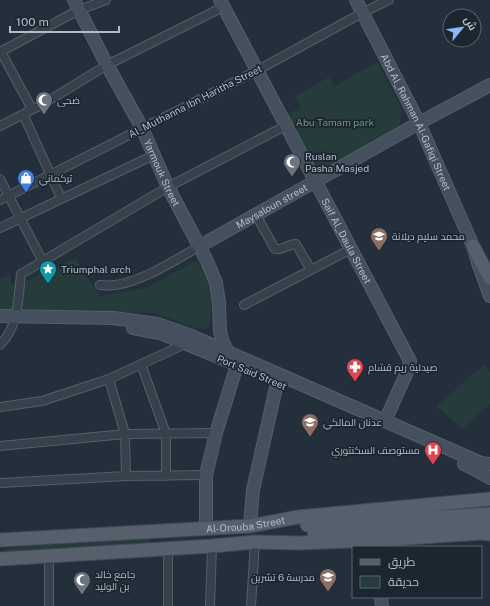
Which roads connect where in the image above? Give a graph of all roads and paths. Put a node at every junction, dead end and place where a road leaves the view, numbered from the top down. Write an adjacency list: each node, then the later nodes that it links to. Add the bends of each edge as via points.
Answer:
1 (106, 0): 5 (street)
2 (356, 0): 6 (main road, Abd Al_Rahman Al-Gafiqi Street)
3 (389, 0): 6 (street, Al_Muthanna Ibn Haritha Street)
4 (221, 4): 8 (street); 9 (main road, Saif Al_Daula Street)
5 (77, 5): 7 (street); 8 (main road, Yarmouk Street)
6 (362, 13): 9 (street, Al_Muthanna Ibn Haritha Street); 13 (main road, Abd Al_Rahman Al-Gafiqi Street)
7 (0, 52): 11 (street)
8 (107, 65): 11 (street); 16 (main road, Yarmouk Street)
9 (256, 71): 15 (main road, Saif Al_Daula Street); 16 (street, Al_Muthanna Ibn Haritha Street)
10 (490, 85): 13 (main road, Maysaloun street)
11 (32, 109): 12 (street)
12 (23, 114): 14 (street); 18 (street)
13 (419, 123): 20 (main road, Maysaloun street); 29 (main road, Abd Al_Rahman Al-Gafiqi Street)
14 (0, 126)
15 (285, 126): 20 (main road, Saif Al_Daula Street); 21 (street)
16 (142, 128): 17 (main road, Yarmouk Street); 18 (street, Al_Muthanna Ibn Haritha Street)
17 (154, 155): 21 (main road, Yarmouk Street); 23 (street)
18 (50, 175): 22 (street, Al_Muthanna Ibn Haritha Street); 23 (street)
19 (0, 179): 22 (street)
20 (315, 181): 25 (main road, Maysaloun street); 30 (main road, Saif Al_Daula Street)
21 (168, 187): 28 (main road, Yarmouk Street); 31 (street)
22 (9, 196): 24 (street, Al_Muthanna Ibn Haritha Street); 26 (street)
23 (61, 198): 26 (street)
24 (0, 200)
25 (256, 215): 28 (main road, Maysaloun street); 32 (street, via 275,249 296,244)
26 (20, 218): 27 (street); 31 (street)
27 (0, 228)
28 (200, 246): 34 (street, via 134,280 115,285); 42 (main road, Yarmouk Street, via 216,283 220,331)
29 (473, 246): 33 (main road); 35 (main road, Abd Al_Rahman Al-Gafiqi Street)
30 (351, 249): 32 (street); 48 (main road, Saif Al_Daula Street, via 410,361)
31 (42, 260): 38 (street, via 21,274)
32 (311, 270): 36 (street)
33 (490, 278)
34 (100, 285)
35 (490, 296)
36 (244, 305)
37 (0, 316): 38 (main road, Port Said Street)
38 (16, 317): 39 (main road, Port Said Street); 41 (street, via 12,330)
39 (100, 318): 40 (main road, Port Said Street, via 160,333); 42 (main road, via 158,324)
40 (185, 344): 43 (street); 44 (main road, Port Said Street)
41 (0, 345)
42 (229, 353): 48 (main road)
43 (142, 364): 45 (street); 51 (street)
44 (237, 365): 46 (main road, Port Said Street); 49 (main road)
45 (108, 379): 47 (street, via 42,401); 50 (street)
46 (277, 383): 57 (main road, Port Said Street); 63 (main road, via 253,490)
47 (0, 407)
48 (385, 421): 53 (main road, via 481,463)
49 (216, 433): 51 (street); 54 (main road)
50 (125, 434): 51 (street); 52 (street); 55 (street)
51 (166, 434): 56 (street)
52 (0, 446)
53 (490, 464)
54 (206, 475): 56 (street); 64 (main road)
55 (126, 476): 56 (street); 58 (street)
56 (166, 476)
57 (490, 478)
58 (0, 483)
59 (490, 499): 63 (main road, Al-Orouba Street, via 298,517)
60 (490, 514): 61 (main road)
61 (454, 521): 62 (main road); 63 (main road); 67 (main road, via 299,534)
62 (490, 524)
63 (250, 526): 64 (main road, Al-Orouba Street)
64 (206, 528): 66 (main road, Al-Orouba Street)
65 (490, 534): 68 (main road, Al-Orouba Street)
66 (0, 540)
67 (255, 542): 68 (main road, Al-Orouba Street); 69 (main road, Al-Orouba Street); 76 (street)
68 (378, 544)
69 (212, 546): 70 (main road, Al-Orouba Street); 75 (street)
70 (168, 549): 71 (main road, Al-Orouba Street); 74 (street)
71 (49, 556): 72 (main road, Al-Orouba Street); 73 (street)
72 (0, 559)
73 (49, 606)
74 (168, 606)
75 (210, 606)
76 (251, 606)

